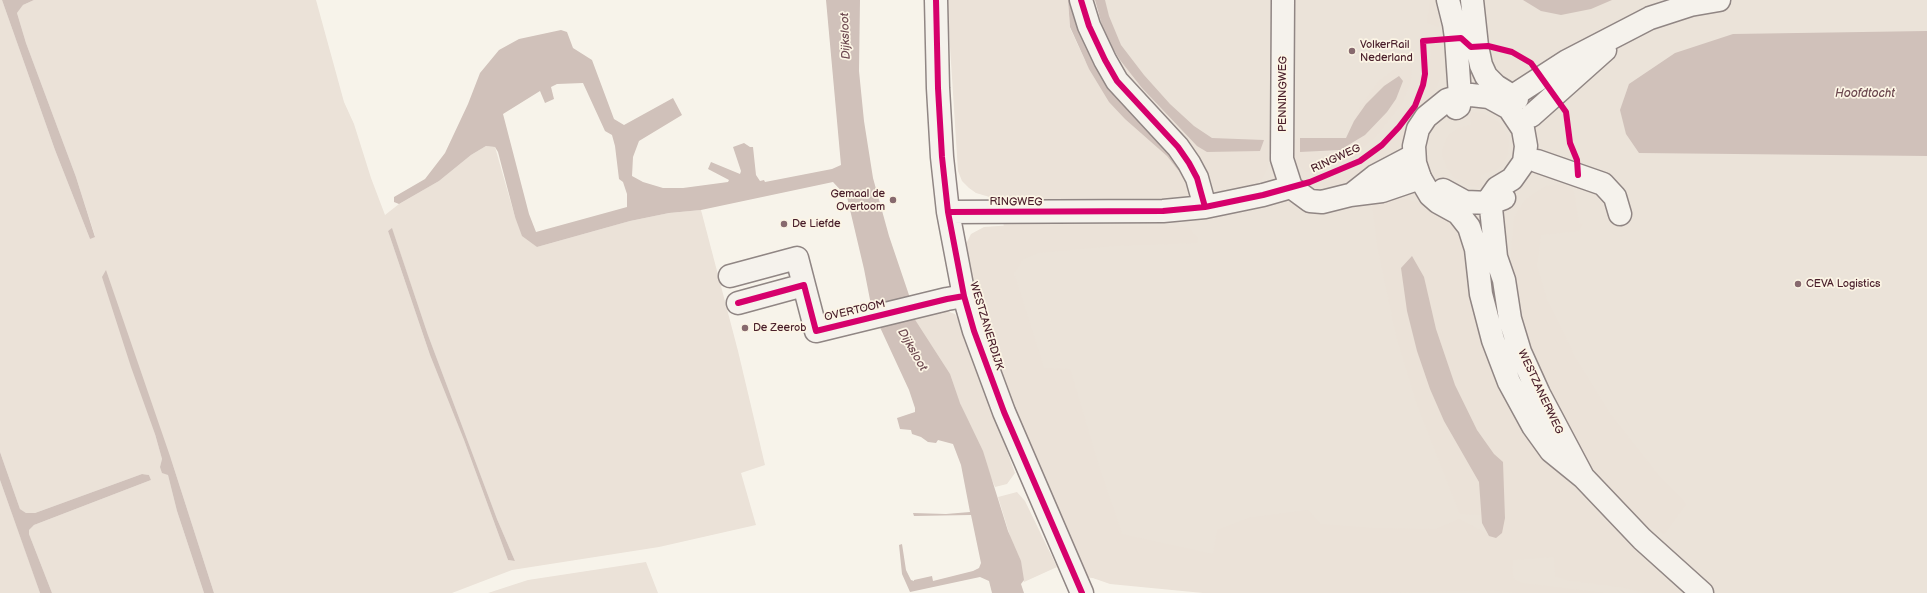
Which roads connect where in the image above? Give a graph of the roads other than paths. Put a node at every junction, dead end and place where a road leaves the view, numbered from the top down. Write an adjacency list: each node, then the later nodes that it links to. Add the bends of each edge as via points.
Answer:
1 (936, 0): 18 (street, WESTZANERDIJK, via 942,157)
2 (1081, 0): 17 (street, via 1104,60 1117,81 1178,147 1189,163 1197,178)
3 (1283, 0): 14 (street, PENNINGWEG, via 1282,159)
4 (1448, 0): 9 (street, via 1444,27 1448,94)
5 (1472, 0): 8 (street, via 1481,65 1486,76)
6 (1720, 0): 7 (street, via 1690,5 1650,18)
7 (1622, 34): 8 (street); 10 (street)
8 (1504, 95): 9 (street); 10 (street); 12 (street, via 1523,129)
9 (1454, 98): 11 (street, via 1426,117 1415,138); 13 (street, via 1458,106 1438,122 1429,138)
10 (1531, 116): 12 (street, via 1539,138)
11 (1413, 156): 13 (street); 15 (street, via 1375,176)
12 (1532, 157): 16 (street, via 1532,175 1524,185); 19 (street, via 1603,184 1614,197)
13 (1426, 178): 15 (street, via 1382,191); 16 (street, via 1454,198 1465,202); 24 (street, WESTZANERWEG, via 1430,195 1464,219 1474,237 1481,294 1493,340 1509,382 1550,451)
14 (1291, 187): 15 (street, via 1310,201 1322,202); 17 (street, RINGWEG)
15 (1350, 195)
16 (1497, 201): 24 (street, WESTZANERWEG, via 1506,257 1504,280 1510,319 1520,352)
17 (1205, 207): 18 (street, RINGWEG, via 1163,211)
18 (948, 212): 22 (street, WESTZANERDIJK)
19 (1620, 214)
20 (730, 276): 21 (street, OVERTOOM, via 797,258)
21 (804, 285): 22 (street, OVERTOOM, via 816,331); 23 (street)
22 (964, 296): 25 (street, WESTZANERDIJK, via 1004,412)
23 (738, 303)
24 (1583, 477): 26 (street, WESTZANERWEG, via 1642,539)
25 (1082, 593)
26 (1702, 593)

